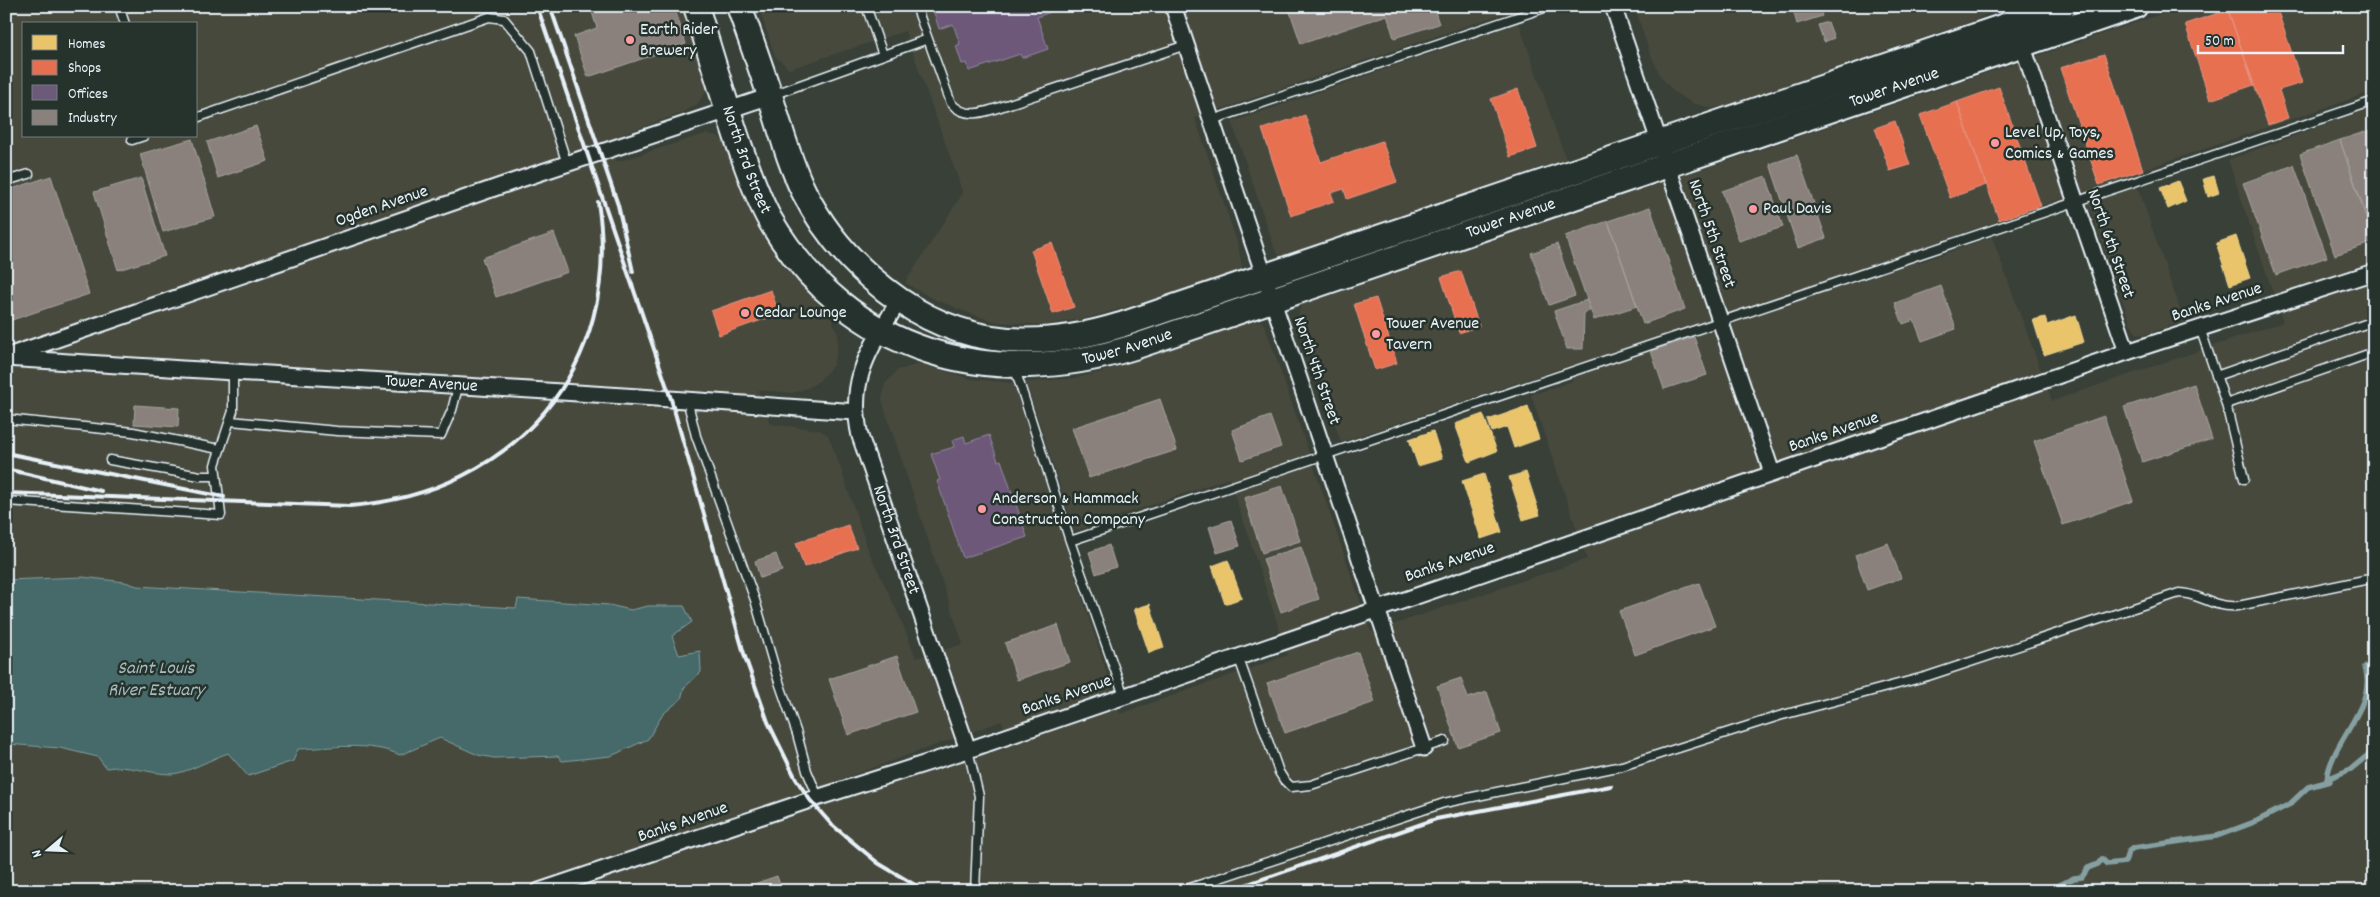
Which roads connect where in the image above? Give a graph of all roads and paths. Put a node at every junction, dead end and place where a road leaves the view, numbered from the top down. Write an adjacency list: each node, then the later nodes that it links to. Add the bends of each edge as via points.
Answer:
1 (119, 6): 11 (lane)
2 (696, 6): 18 (main road, North 3rd Street)
3 (739, 6): 16 (main road)
4 (866, 6): 15 (lane)
5 (916, 6): 13 (lane)
6 (1173, 6): 14 (street, North 4th Street)
7 (1550, 6): 20 (lane)
8 (1613, 6): 23 (street, North 5th Street)
9 (2064, 6): 12 (main road, Tower Avenue)
10 (2135, 6): 12 (main road, Tower Avenue)
11 (124, 22)
12 (2016, 25): 23 (main road, Tower Avenue); 27 (street, North 6th Street)
13 (928, 38): 14 (lane, via 951,103 960,111 974,113); 15 (lane)
14 (1186, 45): 20 (street, North 4th Street)
15 (883, 55): 16 (lane)
16 (770, 96): 18 (street, Ogden Avenue); 30 (main road, via 793,169 813,209 849,256)
17 (2374, 101): 27 (lane)
18 (728, 110): 24 (street, Ogden Avenue); 35 (main road, North 3rd Street, via 758,197 782,240 821,286)
19 (198, 117): 24 (lane, via 489,17 504,19 531,51)
20 (1212, 120): 29 (street, North 4th Street)
21 (138, 138): 22 (lane)
22 (132, 140)
23 (1664, 155): 29 (main road, Tower Avenue); 31 (main road, Tower Avenue); 32 (street, North 5th Street)
24 (567, 164): 38 (street, Ogden Avenue)
25 (29, 174): 26 (lane)
26 (6, 181)
27 (2076, 202): 32 (lane); 36 (street, North 6th Street)
28 (2374, 272): 34 (street, Banks Avenue)
29 (1265, 276): 30 (main road, Tower Avenue, via 1096,333 1056,340 1011,341 965,332 937,323); 31 (street, North 4th Street)
30 (899, 300): 35 (street, North 3rd Street)
31 (1272, 300): 39 (main road, Tower Avenue, via 1100,357); 49 (street, North 4th Street)
32 (1721, 321): 49 (lane); 51 (street, North 5th Street)
33 (2374, 321): 41 (lane)
34 (2200, 328): 36 (street, Banks Avenue); 41 (lane)
35 (882, 331): 39 (main road, Tower Avenue, via 929,351 967,361); 45 (street, North 3rd Street, via 859,378)
36 (2127, 352): 51 (street, Banks Avenue)
37 (2374, 352): 44 (lane)
38 (6, 357): 40 (street, Tower Avenue)
39 (1014, 366): 55 (lane)
40 (233, 373): 42 (street, Tower Avenue); 47 (lane)
41 (2216, 376): 44 (lane)
42 (458, 387): 43 (street, Tower Avenue); 47 (lane, via 440,436)
43 (687, 399): 45 (street, Tower Avenue); 63 (lane, via 696,436 755,600 776,676)
44 (2226, 404): 53 (lane)
45 (856, 412): 62 (street, North 3rd Street, via 862,441)
46 (6, 419): 48 (lane, via 133,432)
47 (231, 421): 48 (lane)
48 (219, 449): 52 (lane)
49 (1325, 455): 55 (lane); 57 (street, North 4th Street)
50 (110, 460): 52 (lane)
51 (1772, 473): 57 (street, Banks Avenue)
52 (216, 476): 54 (lane, via 221,516)
53 (2244, 479)
54 (6, 501)
55 (1070, 540): 59 (lane)
56 (2374, 578): 67 (lane, via 2238,606 2224,607 2191,594 2179,593 1928,676 1779,716 1622,766 1444,803)
57 (1377, 608): 58 (street, Banks Avenue); 61 (street, North 4th Street)
58 (1238, 656): 59 (street, Banks Avenue); 61 (lane, via 1279,772 1291,786 1312,786)
59 (1124, 696): 62 (street, Banks Avenue)
60 (1445, 740): 61 (lane)
61 (1424, 748)
62 (968, 750): 63 (street, Banks Avenue); 66 (lane, via 979,796)
63 (818, 797): 64 (street, Banks Avenue)
64 (567, 886): 65 (street, Banks Avenue)
65 (539, 891)
66 (975, 891)
67 (1181, 891)

